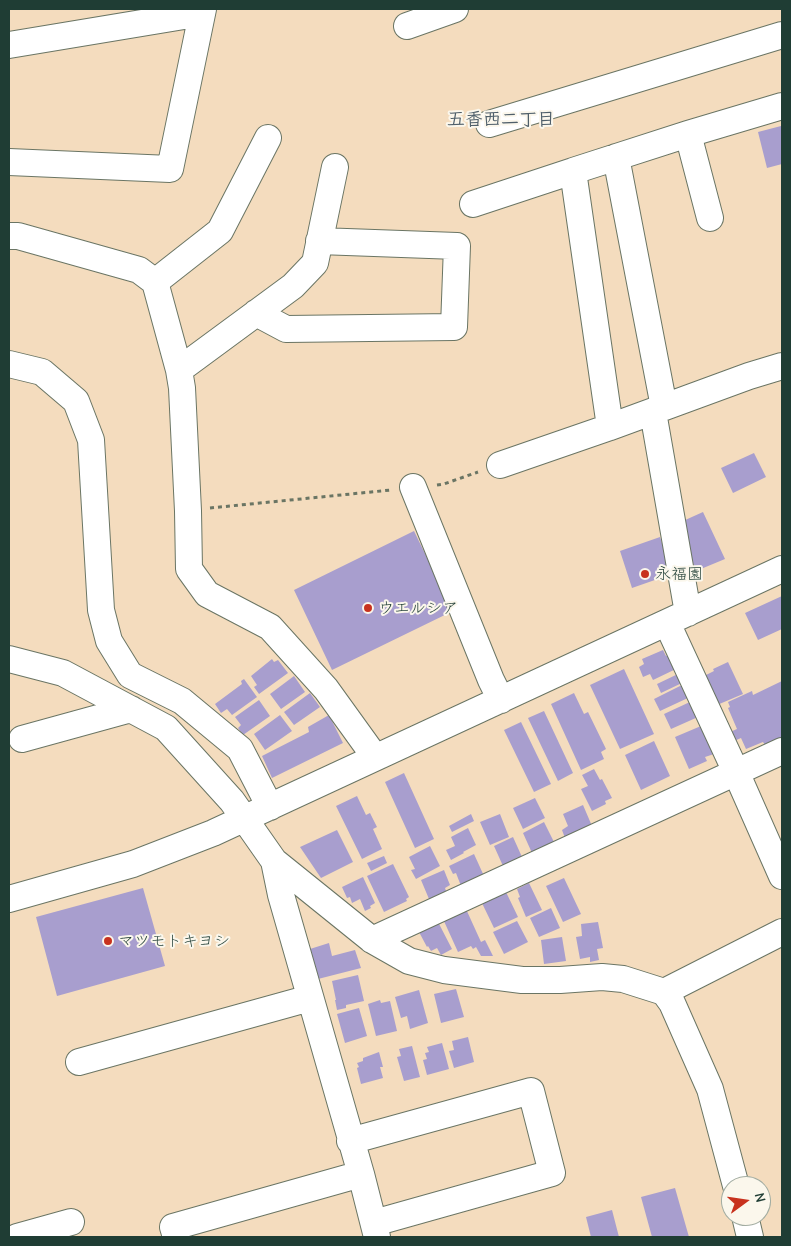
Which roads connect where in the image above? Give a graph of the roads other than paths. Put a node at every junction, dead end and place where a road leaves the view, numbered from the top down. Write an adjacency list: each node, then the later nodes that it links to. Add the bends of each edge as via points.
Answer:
1 (455, 9): 3 (street)
2 (202, 11): 5 (street); 11 (street, via 170,169)
3 (406, 26)
4 (782, 35): 7 (street)
5 (9, 45)
6 (782, 106): 8 (street)
7 (489, 124)
8 (688, 134): 10 (street); 15 (street)
9 (268, 138): 18 (street, via 220,231)
10 (616, 157): 13 (street); 23 (street)
11 (9, 162)
12 (335, 167): 17 (street)
13 (573, 171): 14 (street); 24 (street)
14 (473, 204)
15 (710, 218)
16 (9, 236): 18 (street, via 139,270)
17 (319, 242): 19 (street, via 315,264 293,286); 19 (street, via 457,246 454,327 286,329)
18 (155, 282): 22 (street)
19 (256, 313): 22 (street)
20 (9, 364): 36 (street, via 42,372 76,401 91,440 101,610 109,641 130,674 182,701 240,749)
21 (782, 366): 23 (street)
22 (179, 370): 34 (street, via 189,569 207,594 270,627 326,689)
23 (658, 410): 24 (street); 28 (street)
24 (610, 427): 25 (street)
25 (500, 465)
26 (413, 487): 30 (street)
27 (782, 569): 28 (street)
28 (678, 618): 30 (street); 35 (street)
29 (9, 659): 31 (street, via 64,673)
30 (501, 700): 34 (street)
31 (131, 709): 32 (street); 37 (street, via 166,728)
32 (22, 738)
33 (782, 751): 35 (street)
34 (375, 757): 36 (street)
35 (736, 772): 39 (street); 42 (street)
36 (270, 807): 37 (street)
37 (245, 819): 38 (street); 40 (street, via 133,864)
38 (274, 861): 42 (street); 44 (street)
39 (782, 876)
40 (9, 899)
41 (782, 932): 43 (street)
42 (372, 940): 43 (street, via 409,961 444,970 522,980 623,979)
43 (664, 992): 48 (street, via 672,1003 710,1089)
44 (310, 998): 45 (street); 46 (street)
45 (79, 1062)
46 (350, 1142): 47 (street); 50 (street, via 531,1091 552,1173)
47 (360, 1174): 50 (street); 52 (street, via 173,1227)
48 (733, 1176)
49 (71, 1222): 51 (street)
50 (376, 1230)
51 (17, 1237)
52 (176, 1237)

